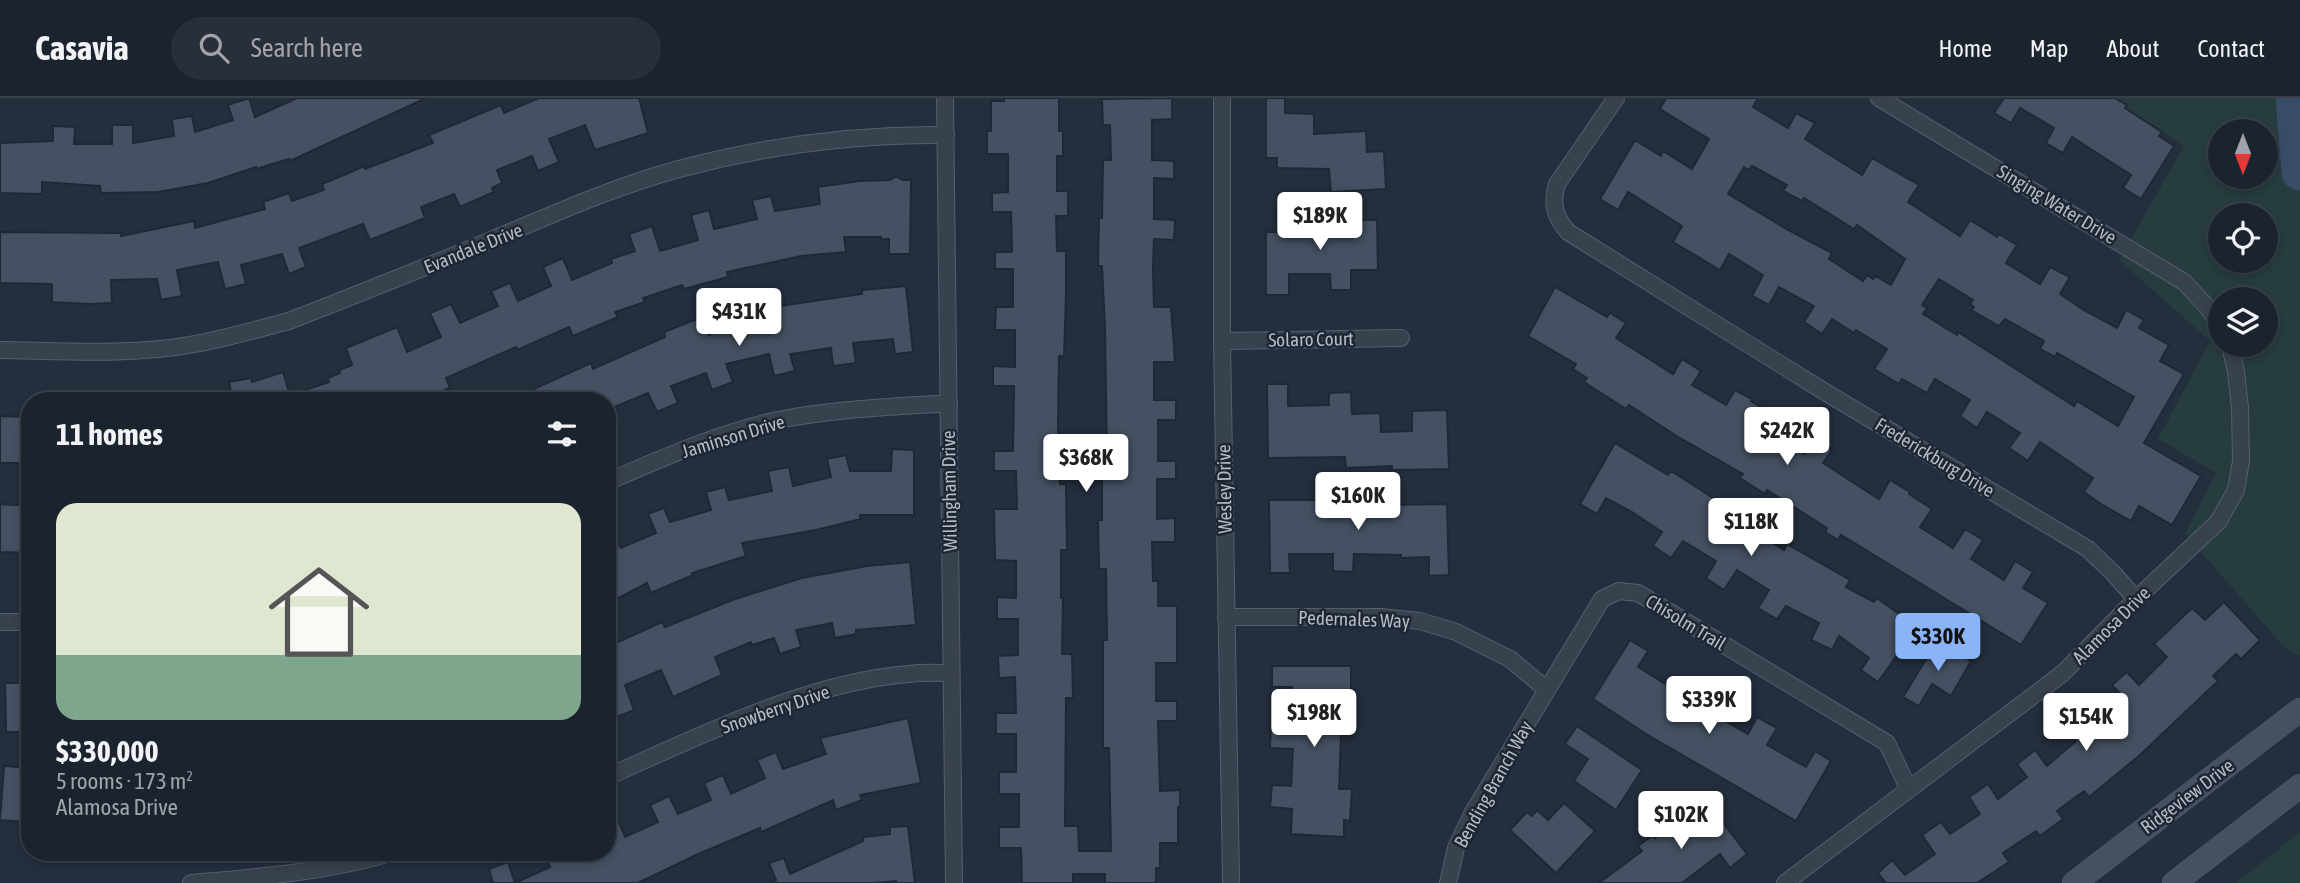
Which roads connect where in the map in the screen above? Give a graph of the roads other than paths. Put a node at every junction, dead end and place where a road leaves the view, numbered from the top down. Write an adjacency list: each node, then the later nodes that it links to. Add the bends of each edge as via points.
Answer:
1 (945, 98): 5 (street, Willingham Drive)
2 (1222, 98): 8 (street, Wesley Drive)
3 (1616, 98): 13 (street, Frederickburg Drive, via 1557,184 1554,210 1569,232 2088,549)
4 (1879, 98): 6 (street, Singing Water Drive, via 2184,282)
5 (946, 135): 9 (street, Evandale Drive, via 841,140 678,169 597,196 289,321 193,345 141,350); 11 (street, Willingham Drive)
6 (2208, 308)
7 (1401, 338): 8 (street, Solaro Court)
8 (1222, 341): 14 (street, Wesley Drive)
9 (0, 350)
10 (2233, 357): 13 (street, Alamosa Drive, via 2240,408 2241,461 2236,490 2218,522)
11 (948, 403): 12 (street, Jaminson Drive, via 778,420); 17 (street, Willingham Drive)
12 (616, 478)
13 (2136, 599): 22 (street, Alamosa Drive, via 2063,673)
14 (1226, 617): 18 (street, Pedernales Way, via 1420,621 1456,632 1510,659); 24 (street, Wesley Drive)
15 (0, 622): 16 (street)
16 (21, 622)
17 (951, 673): 20 (street, Snowberry Drive, via 858,682 778,705); 26 (street, Willingham Drive)
18 (1546, 689): 22 (street, Chisolm Trail, via 1602,599 1629,590 1887,743); 27 (street, Bending Branch Way, via 1472,814 1456,848)
19 (2300, 710): 29 (main road, Ridgeview Drive)
20 (616, 773)
21 (2300, 786): 30 (main road)
22 (1908, 788): 28 (street, Alamosa Drive)
23 (365, 861): 25 (street)
24 (1231, 880)
25 (191, 883)
26 (954, 883)
27 (1448, 883)
28 (1785, 883)
29 (2074, 883)
30 (2174, 883)

